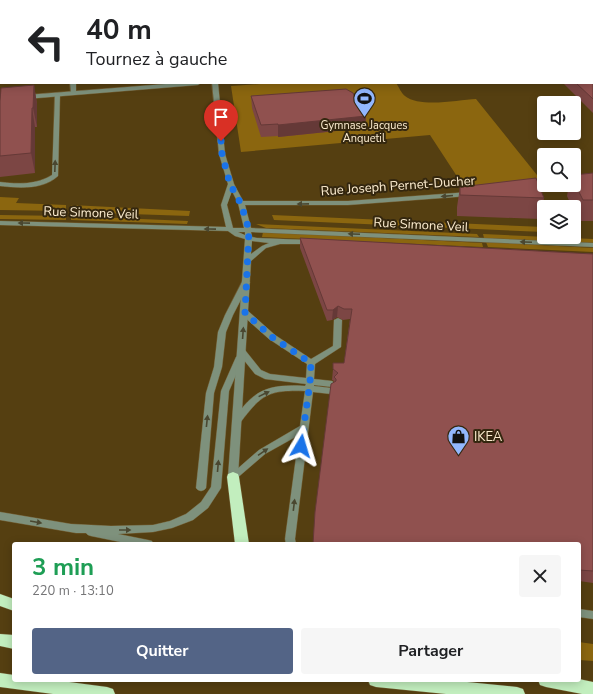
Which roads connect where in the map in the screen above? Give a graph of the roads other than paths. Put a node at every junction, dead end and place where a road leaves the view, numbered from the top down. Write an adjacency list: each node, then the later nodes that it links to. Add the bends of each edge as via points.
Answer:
1 (73, 84): 4 (street)
2 (186, 84): 4 (street)
3 (215, 84): 8 (street, via 222,154)
4 (74, 93): 5 (street)
5 (57, 94): 6 (street); 7 (street, one-way to 5, via 44,183 55,176)
6 (21, 97)
7 (0, 184)
8 (230, 184): 12 (street); 14 (street, via 224,205)
9 (537, 187): 10 (street)
10 (524, 188)
11 (477, 193): 12 (street, Rue Joseph Pernet-Ducher, one-way to 12, via 348,203)
12 (241, 204): 15 (street)
13 (0, 223): 14 (street, Rue Simone Veil, one-way to 13)
14 (230, 230): 15 (street, Rue Simone Veil, via 234,233)
15 (249, 234): 16 (street, Rue Simone Veil); 18 (street, Rue Simone Veil, one-way to 15); 19 (street)
16 (284, 240): 17 (street, Rue Simone Veil); 19 (street, via 264,247)
17 (315, 242)
18 (593, 245)
19 (248, 260): 20 (street)
20 (246, 281): 21 (street); 30 (street, one-way to 20, via 210,393 218,367 222,332)
21 (245, 313): 23 (street, one-way to 21); 24 (street, via 272,337)
22 (338, 320): 24 (street, via 337,347)
23 (242, 352): 25 (street, via 258,372 268,377); 27 (street); 32 (street, one-way to 23, via 150,529 172,526 200,511 212,498 216,488 225,391)
24 (311, 363): 25 (street)
25 (310, 385): 26 (street); 27 (street, one-way to 25, via 261,394); 28 (street)
26 (331, 387)
27 (237, 421): 29 (street)
28 (304, 428): 29 (street, one-way to 28, via 262,452); 35 (street, one-way to 28)
29 (234, 477): 34 (highway)
30 (201, 488)
31 (0, 516): 32 (street, one-way to 32)
32 (72, 528): 33 (street)
33 (138, 542)
34 (242, 542)
35 (291, 542)
36 (0, 600): 37 (highway)
37 (12, 604)
38 (581, 613): 39 (street)
39 (593, 614)
40 (0, 640): 41 (highway)
41 (12, 642)
42 (0, 680): 43 (highway)
43 (12, 682)
44 (15, 682): 48 (highway)
45 (396, 682): 49 (highway)
46 (556, 682): 47 (highway)
47 (593, 689)
48 (107, 694)
49 (517, 694)

